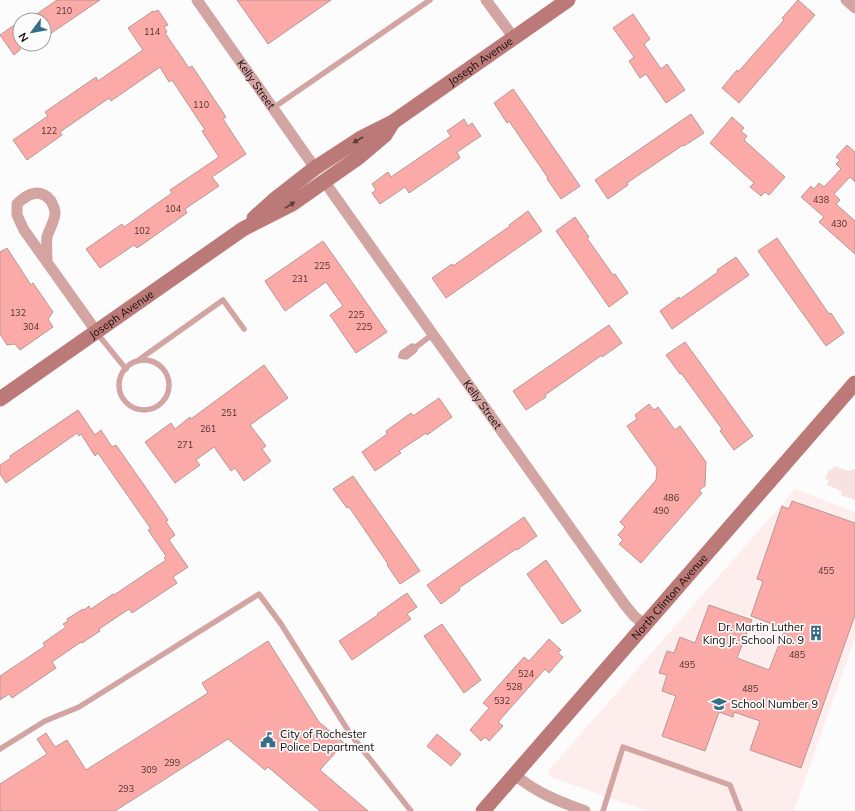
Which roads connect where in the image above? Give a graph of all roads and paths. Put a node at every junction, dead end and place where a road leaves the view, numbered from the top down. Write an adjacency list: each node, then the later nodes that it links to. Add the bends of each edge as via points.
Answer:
1 (198, 0): 8 (street, Kelly Street)
2 (430, 0): 8 (lane)
3 (486, 0): 7 (street)
4 (568, 0): 7 (main road, Joseph Avenue)
5 (846, 0): 6 (street)
6 (855, 8)
7 (514, 38): 9 (main road, Joseph Avenue)
8 (273, 108): 10 (street, Kelly Street)
9 (393, 122): 10 (main road, Joseph Avenue, one-way to 10, via 361,138); 11 (main road, Joseph Avenue, via 377,143)
10 (315, 168): 12 (main road, Joseph Avenue)
11 (324, 181): 12 (main road, Joseph Avenue, one-way to 11, via 286,207); 16 (street, Kelly Street)
12 (243, 229): 15 (main road, Joseph Avenue)
13 (47, 262): 13 (street, via 24,230 17,215 17,204 24,196 32,193 41,193 54,206 55,214 47,238); 15 (street)
14 (244, 329): 18 (lane, via 223,300)
15 (96, 331): 19 (lane); 21 (main road, Joseph Avenue)
16 (433, 334): 17 (lane); 22 (street, Kelly Street, via 625,604)
17 (416, 347)
18 (138, 361): 19 (lane, via 128,365); 19 (lane, via 158,364 168,376 168,392 158,406 142,410 126,402 119,386)
19 (126, 369)
20 (855, 383): 22 (main road, North Clinton Avenue)
21 (0, 399)
22 (645, 625): 24 (main road, North Clinton Avenue)
23 (0, 748): 25 (lane, via 45,721 79,707 259,594 281,624 351,735)
24 (515, 774): 26 (main road, North Clinton Avenue); 27 (street, via 541,794)
25 (411, 811)
26 (483, 811)
27 (585, 811)
28 (603, 811): 29 (lane, via 623,747 730,786)
29 (740, 811)

